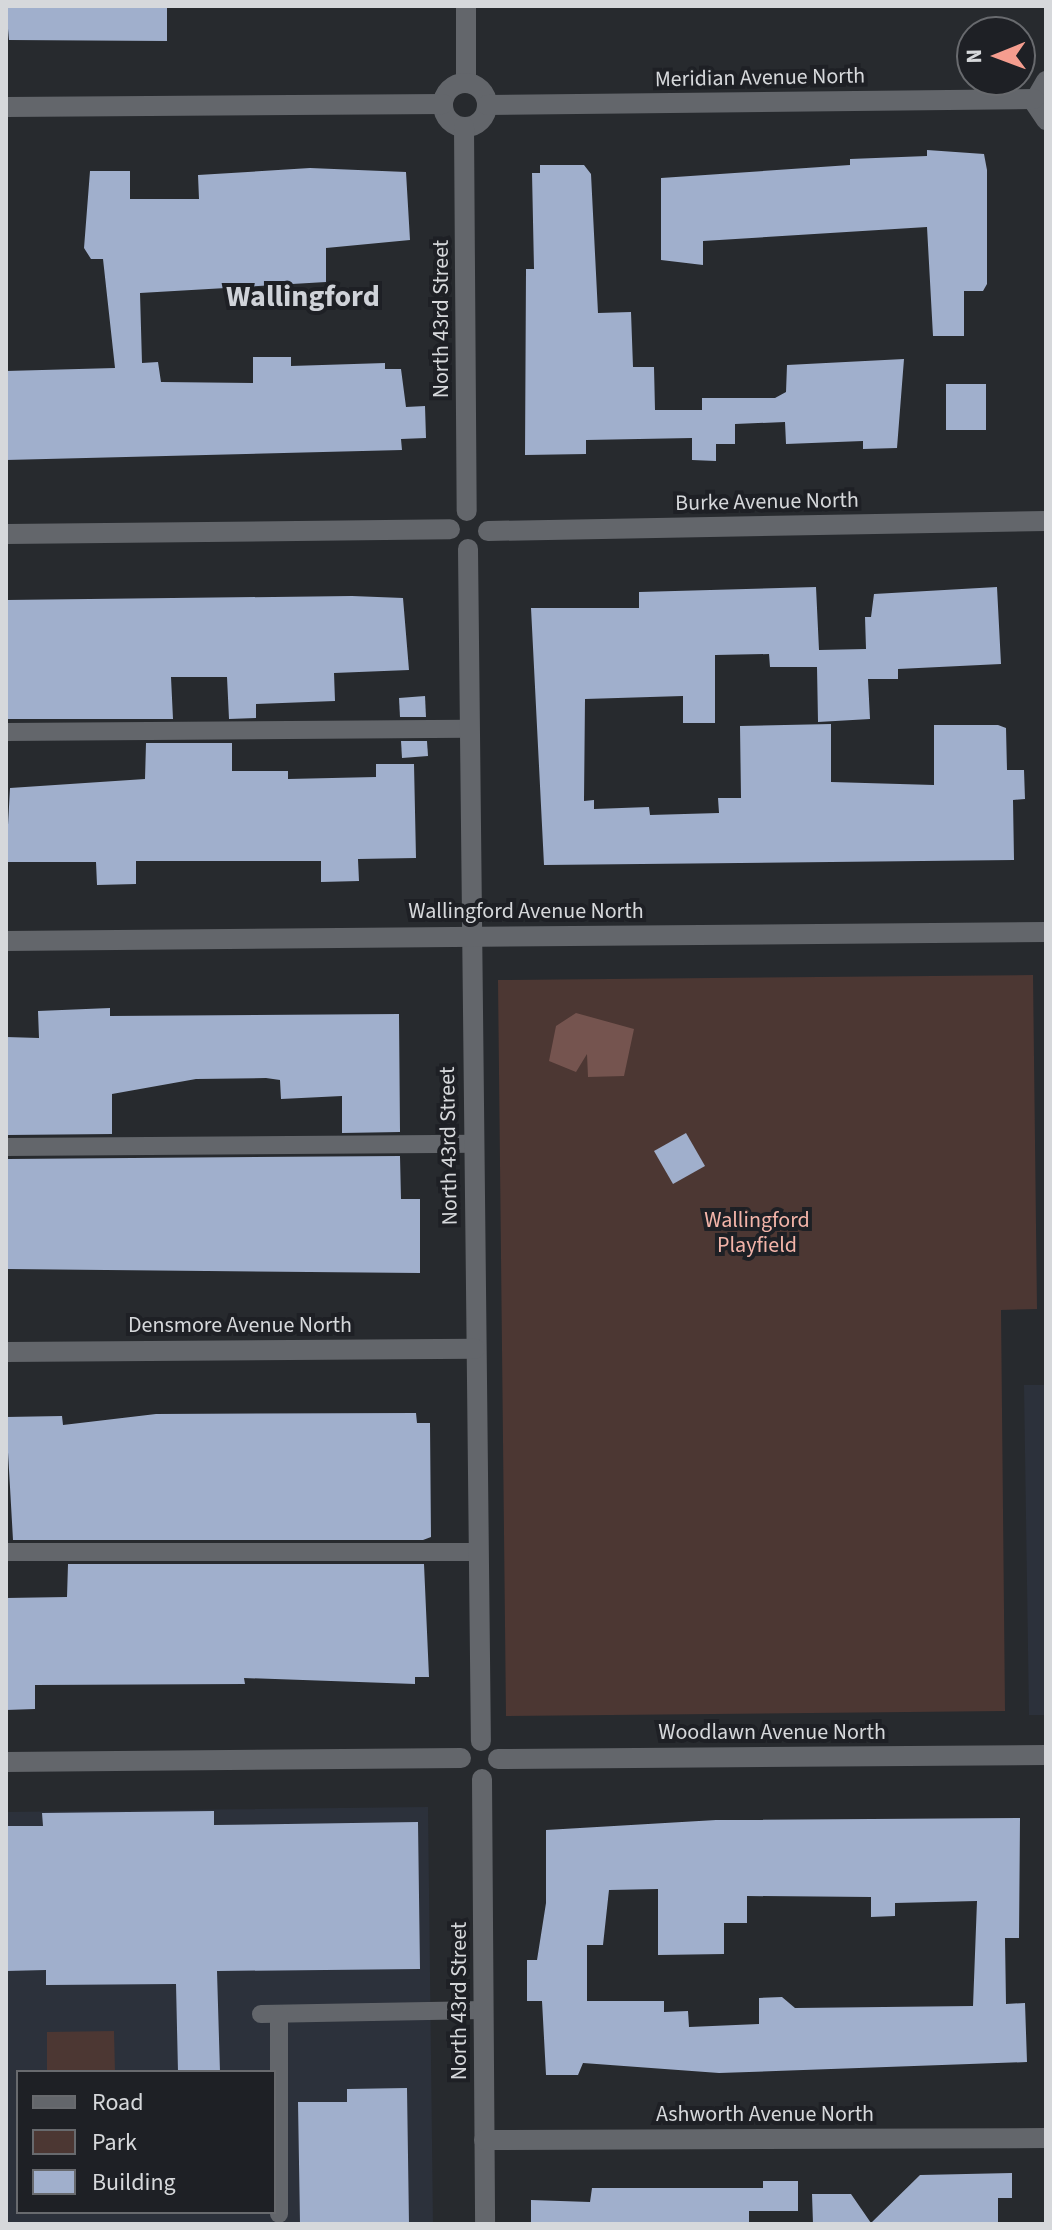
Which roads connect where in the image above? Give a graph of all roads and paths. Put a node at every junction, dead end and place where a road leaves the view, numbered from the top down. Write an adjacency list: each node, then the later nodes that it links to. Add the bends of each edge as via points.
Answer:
1 (466, 6): 3 (street)
2 (1046, 81): 4 (street)
3 (466, 83): 5 (street, via 452,88); 6 (street)
4 (1034, 99): 6 (street, Meridian Avenue North); 8 (street)
5 (443, 104): 7 (street); 9 (street, via 449,121)
6 (487, 105): 9 (street, via 481,121)
7 (6, 107)
8 (1046, 120)
9 (464, 127): 10 (street, North 43rd Street)
10 (467, 511): 12 (street); 13 (street, via 483,516)
11 (1046, 521): 13 (street, Burke Avenue North)
12 (450, 529): 14 (street); 15 (street, via 455,543)
13 (488, 531): 15 (street, via 482,544)
14 (6, 534)
15 (468, 549): 16 (street, North 43rd Street)
16 (467, 729): 17 (lane); 19 (street, North 43rd Street)
17 (6, 732)
18 (1046, 932): 19 (street, Wallingford Avenue North)
19 (469, 937): 20 (street, Wallingford Avenue North); 21 (street, North 43rd Street)
20 (6, 941)
21 (473, 1144): 22 (lane); 23 (street, North 43rd Street)
22 (6, 1147)
23 (475, 1349): 24 (street, Densmore Avenue North); 26 (street, North 43rd Street)
24 (6, 1352)
25 (6, 1552): 26 (lane)
26 (478, 1552): 27 (street, North 43rd Street)
27 (481, 1741): 29 (street); 30 (street)
28 (1046, 1755): 30 (street, Woodlawn Avenue North)
29 (461, 1758): 31 (street); 32 (street, via 466,1773)
30 (498, 1759): 32 (street)
31 (6, 1762)
32 (482, 1779): 33 (street, North 43rd Street)
33 (484, 2010): 34 (lane, via 270,2014); 36 (street, North 43rd Street)
34 (273, 2070)
35 (1046, 2138): 36 (street, Ashworth Avenue North)
36 (484, 2140): 39 (street, North 43rd Street)
37 (276, 2147): 38 (lane)
38 (279, 2214)
39 (485, 2224)

